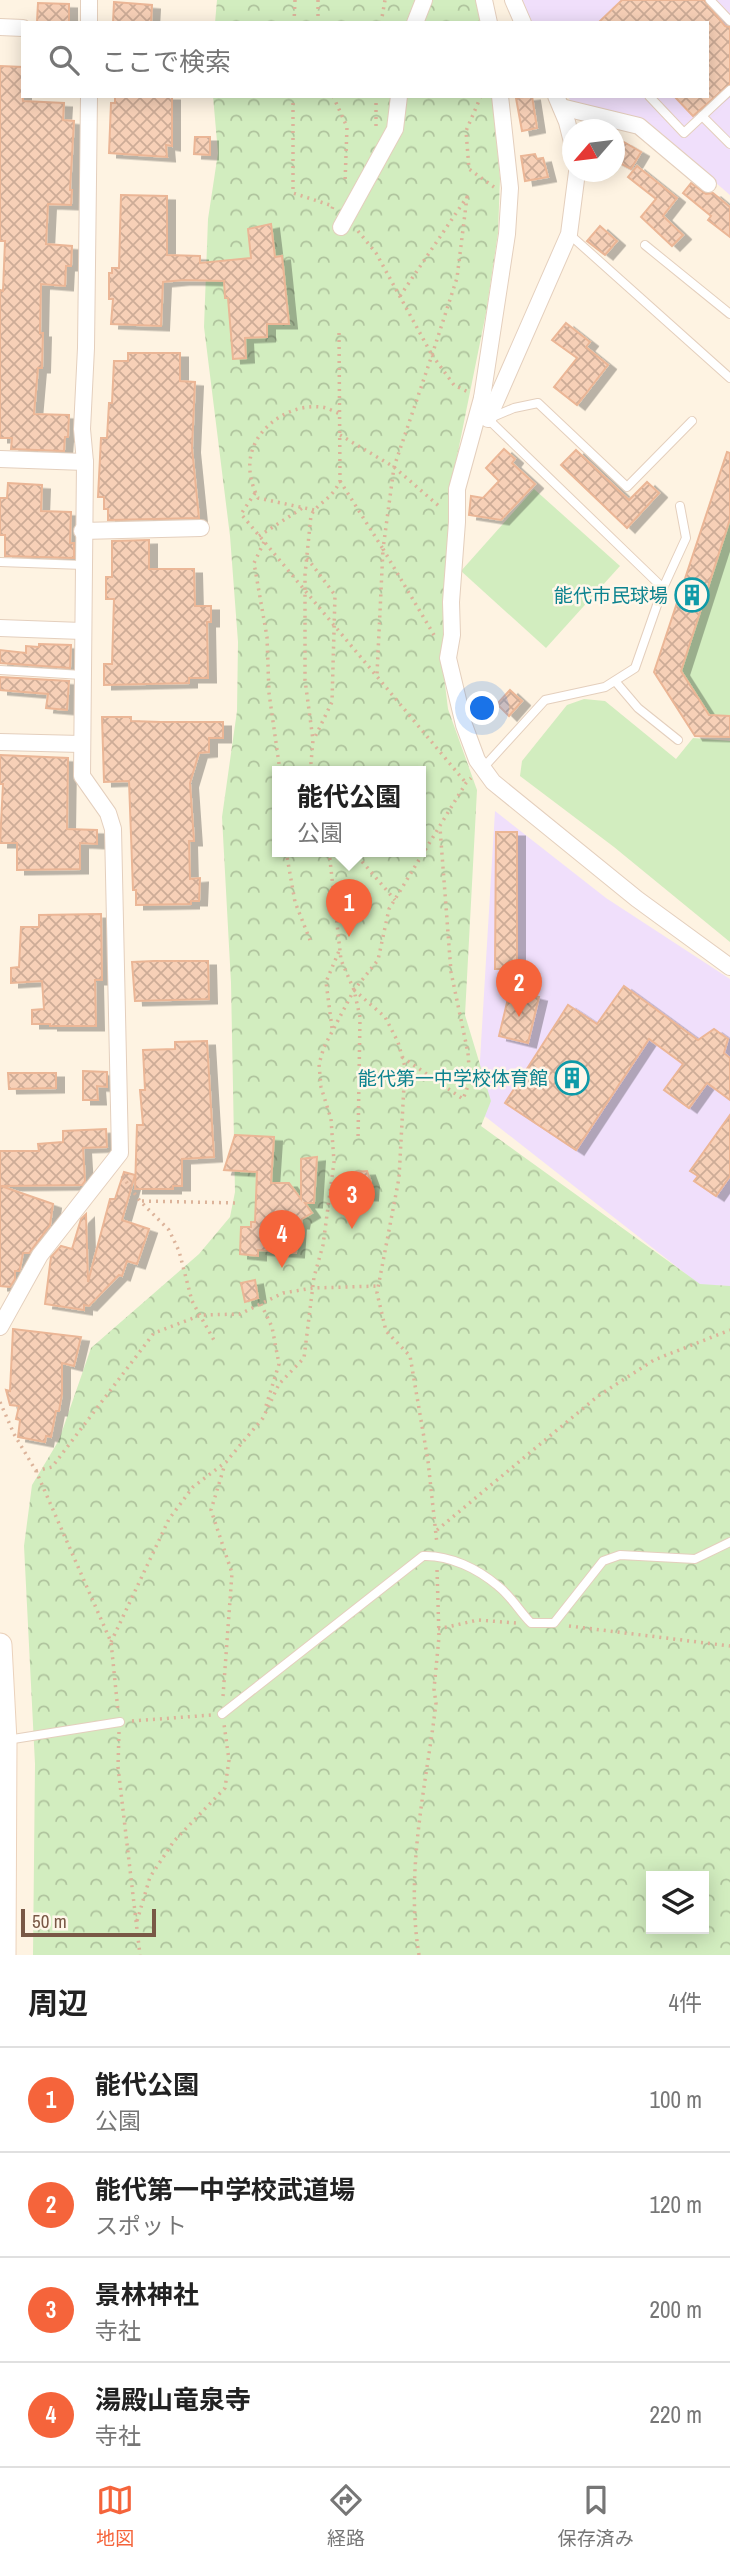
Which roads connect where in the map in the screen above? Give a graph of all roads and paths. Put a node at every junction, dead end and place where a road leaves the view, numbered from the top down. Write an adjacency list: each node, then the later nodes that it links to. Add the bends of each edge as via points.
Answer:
1 (89, 0): 9 (street)
2 (295, 0): 10 (path)
3 (318, 0): 11 (path)
4 (384, 0): 12 (path)
5 (424, 0): 13 (street)
6 (484, 0): 14 (street)
7 (513, 0): 15 (street)
8 (710, 0): 16 (lane)
9 (89, 21)
10 (294, 21)
11 (318, 21)
12 (382, 21)
13 (416, 21)
14 (489, 21)
15 (522, 21)
16 (730, 21)
17 (0, 27): 18 (street)
18 (21, 28)
19 (730, 90): 28 (lane)
20 (89, 98): 49 (street)
21 (293, 98): 35 (path, via 293,192 333,206)
22 (333, 98): 33 (path, via 347,127)
23 (399, 98): 35 (street, via 395,129)
24 (480, 98): 34 (path, via 466,131 469,169)
25 (500, 98): 34 (street)
26 (651, 98): 28 (lane, via 684,133)
27 (558, 102): 29 (street); 32 (street, via 639,126)
28 (702, 116): 30 (lane)
29 (566, 119)
30 (730, 144)
31 (576, 182): 36 (street)
32 (708, 184)
33 (344, 191)
34 (509, 199): 43 (street)
35 (339, 220): 38 (path, via 376,253)
36 (569, 234): 42 (lane); 45 (street)
37 (645, 244): 39 (lane)
38 (400, 296): 41 (path); 41 (path, via 467,197 457,278)
39 (730, 314)
40 (339, 333): 44 (path)
41 (432, 355): 43 (path, via 454,385); 50 (path)
42 (730, 379)
43 (482, 398): 45 (street); 56 (street, via 457,489)
44 (341, 414): 47 (path); 52 (path, via 321,407 279,416 254,444 251,454 251,486)
45 (488, 419): 46 (lane, via 538,403 627,487); 65 (lane)
46 (692, 421)
47 (340, 435): 50 (path); 51 (path)
48 (0, 458): 49 (street)
49 (85, 462): 58 (street)
50 (394, 467): 56 (path); 61 (path)
51 (340, 481): 55 (path, via 335,493); 61 (path)
52 (256, 493): 54 (path, via 258,498); 59 (path, via 241,514)
53 (680, 506): 65 (lane, via 686,538)
54 (304, 507): 55 (path); 59 (path)
55 (314, 510): 62 (path)
56 (457, 522): 70 (street)
57 (201, 528): 58 (street)
58 (82, 531): 64 (street)
59 (259, 536): 60 (path)
60 (264, 541): 66 (path); 79 (path, via 254,563 267,637)
61 (383, 549): 70 (path); 73 (path)
62 (307, 558): 66 (path); 67 (path, via 335,595)
63 (0, 562): 64 (lane)
64 (83, 565): 69 (street)
65 (663, 588): 74 (lane, via 635,668)
66 (305, 589): 67 (path); 75 (path, via 305,680)
67 (335, 627): 73 (path); 75 (path, via 332,702)
68 (0, 628): 69 (street)
69 (82, 631): 72 (street)
70 (448, 658): 81 (street, via 464,725)
71 (0, 670): 72 (lane)
72 (82, 675): 78 (street)
73 (377, 676): 82 (path)
74 (615, 681): 76 (lane, via 638,708); 81 (lane, via 545,700)
75 (313, 740): 80 (path)
76 (678, 740)
77 (0, 742): 78 (street)
78 (81, 744): 97 (street, via 82,776 108,813 113,829)
79 (279, 766)
80 (311, 766)
81 (483, 768): 82 (path); 92 (street, via 534,818)
82 (466, 783): 83 (path)
83 (440, 826): 84 (path); 95 (path, via 451,972 468,1053 470,1081 463,1099)
84 (426, 849)
85 (287, 857): 90 (path, via 295,902)
86 (330, 857): 91 (path)
87 (358, 857): 89 (path)
88 (421, 857): 89 (path)
89 (395, 900): 93 (path, via 378,960)
90 (310, 940)
91 (340, 948): 93 (path); 94 (path, via 326,982)
92 (730, 967)
93 (354, 990): 94 (path); 95 (path, via 385,1017); 96 (path, via 360,1017)
94 (332, 1030): 101 (path, via 319,1064 331,1119 334,1162)
95 (402, 1056): 100 (path, via 399,1178)
96 (358, 1141)
97 (120, 1153): 98 (path, via 122,1179); 104 (street, via 40,1255)
98 (140, 1201): 99 (path); 103 (path, via 169,1230)
99 (239, 1203)
100 (379, 1286): 101 (path); 111 (path, via 386,1331 410,1356)
101 (313, 1288): 102 (path, via 283,1293); 108 (path, via 304,1358 279,1384)
102 (261, 1304): 103 (path, via 240,1314); 108 (path, via 272,1327 279,1364)
103 (199, 1316): 106 (path); 110 (path, via 154,1333 52,1467)
104 (0, 1327)
105 (730, 1330): 111 (path, via 654,1360 598,1396)
106 (215, 1342)
107 (0, 1402): 110 (path)
108 (263, 1418): 109 (path)
109 (226, 1462): 117 (path, via 194,1487 169,1519); 121 (path, via 211,1510 232,1573)
110 (37, 1471): 117 (path)
111 (437, 1530): 113 (path)
112 (730, 1542): 113 (lane, via 695,1559 620,1555 603,1561 554,1623 531,1623 500,1586 466,1565)
113 (437, 1555): 116 (path); 121 (lane, via 423,1556)
114 (517, 1623): 116 (path, via 478,1620)
115 (564, 1625): 119 (path)
116 (438, 1629): 127 (path, via 436,1703 413,1882)
117 (111, 1642): 122 (path)
118 (0, 1645): 120 (street)
119 (730, 1646)
120 (2, 1691): 123 (street)
121 (222, 1714): 122 (path); 124 (path, via 229,1760 225,1788 174,1841 150,1877)
122 (120, 1722): 123 (lane); 124 (path, via 118,1768)
123 (4, 1740): 125 (street)
124 (136, 1924): 126 (path)
125 (4, 1955)
126 (140, 1955)
127 (419, 1955)

